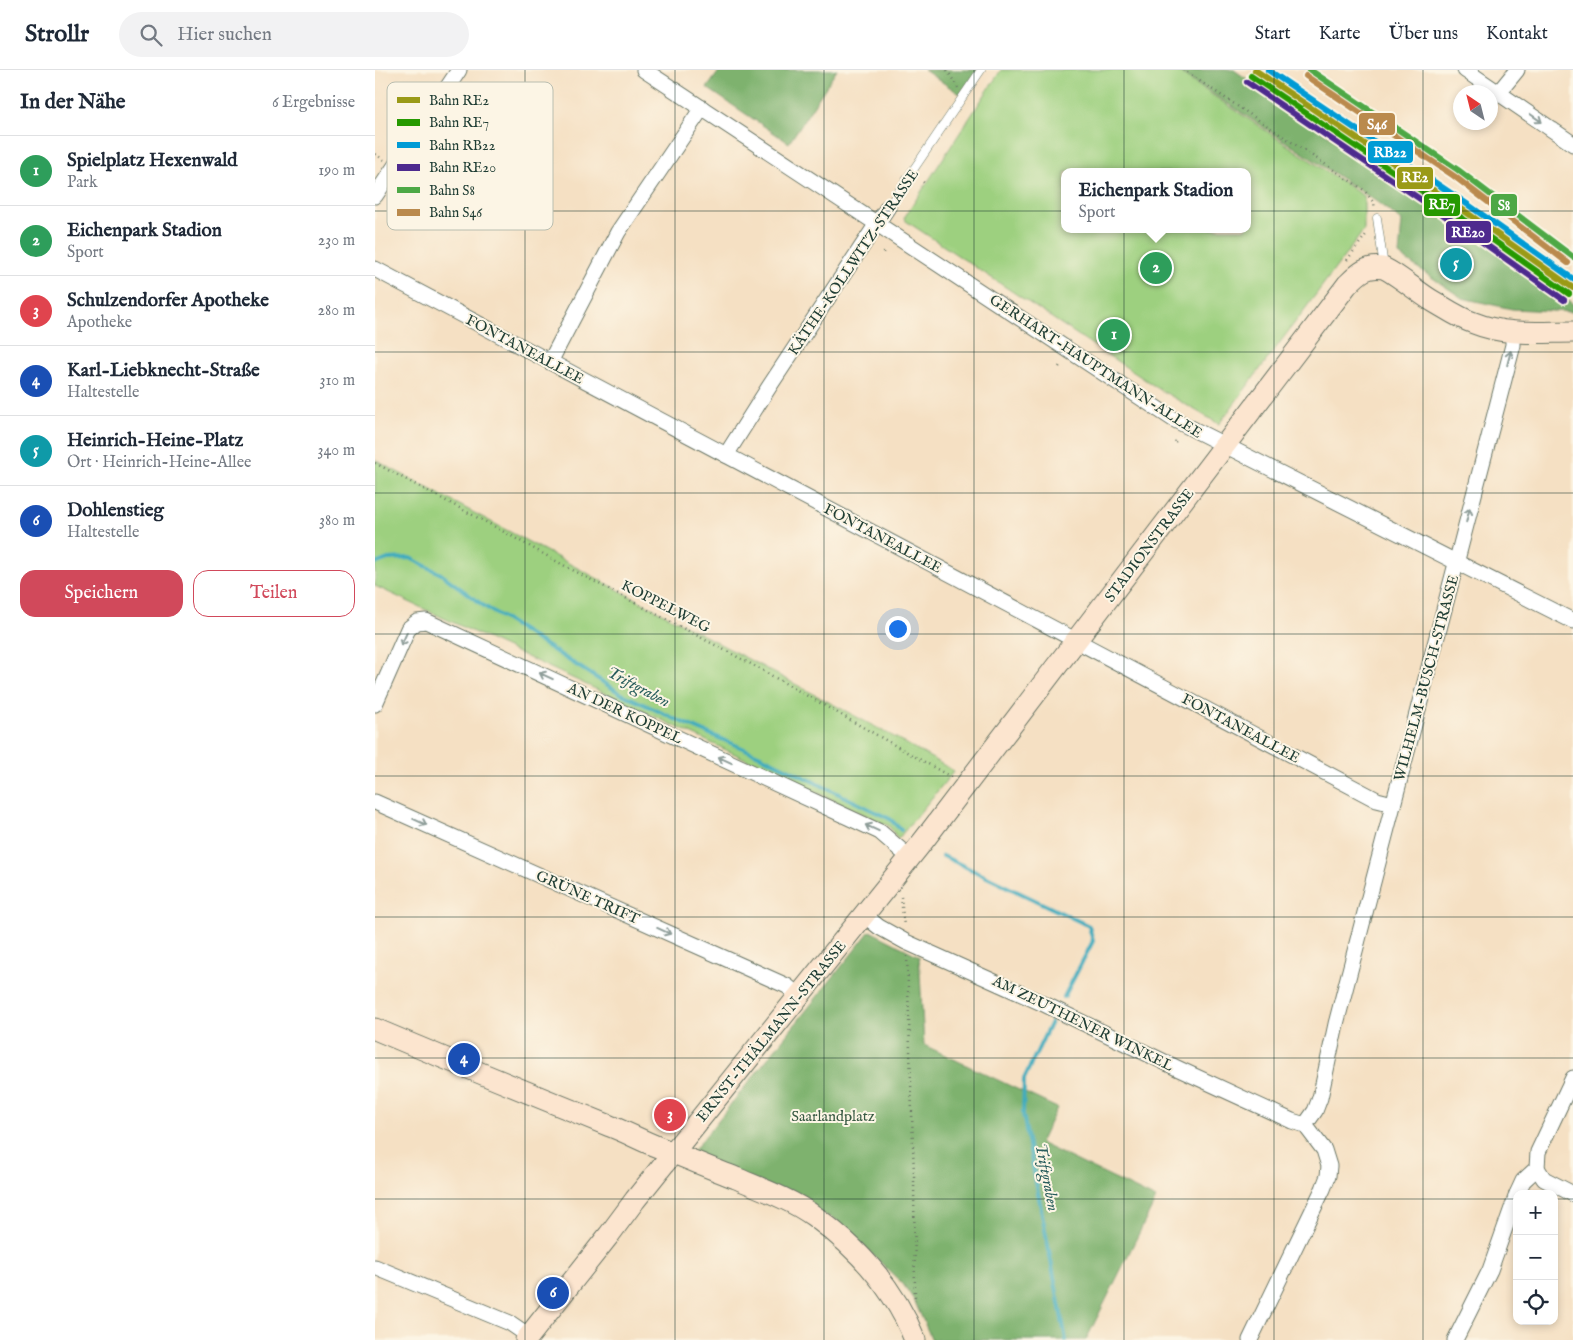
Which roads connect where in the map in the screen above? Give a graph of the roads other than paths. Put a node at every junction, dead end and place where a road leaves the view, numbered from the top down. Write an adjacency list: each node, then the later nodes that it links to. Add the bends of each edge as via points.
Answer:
1 (459, 70): 6 (street)
2 (644, 70): 8 (street, GERHART-HAUPTMANN-ALLEE)
3 (981, 70): 12 (lane, KÄTHE-KOLLWITZ-STRASSE)
4 (1465, 70): 7 (street)
5 (1517, 70): 7 (street)
6 (451, 82)
7 (1499, 92): 9 (street, one-way to 9)
8 (702, 108): 14 (street, GERHART-HAUPTMANN-ALLEE); 19 (street, via 618,232)
9 (1573, 144)
10 (387, 178): 11 (street)
11 (375, 196)
12 (888, 207): 14 (street, KÄTHE-KOLLWITZ-STRASSE)
13 (1377, 218): 15 (lane)
14 (878, 223): 20 (street, GERHART-HAUPTMANN-ALLEE, via 1173,420); 21 (street, KÄTHE-KOLLWITZ-STRASSE)
15 (1385, 269): 17 (street, via 1429,299 1475,324); 20 (street, STADIONSTRASSE, via 1365,269 1353,279)
16 (375, 270): 19 (street, FONTANEALLEE)
17 (1513, 332): 18 (street); 22 (street, WILHELM-BUSCH-STRASSE, one-way to 17, via 1512,348)
18 (1573, 332)
19 (550, 362): 21 (street, FONTANEALLEE)
20 (1225, 447): 22 (street, GERHART-HAUPTMANN-ALLEE); 24 (street, STADIONSTRASSE)
21 (726, 456): 24 (street, FONTANEALLEE)
22 (1456, 562): 23 (street, GERHART-HAUPTMANN-ALLEE); 27 (street, WILHELM-BUSCH-STRASSE)
23 (1573, 621)
24 (1077, 640): 27 (street, FONTANEALLEE, via 1377,800); 28 (street, STADIONSTRASSE)
25 (375, 704): 29 (street, AN DER KOPPEL, one-way to 25, via 881,832 426,621 417,622 409,629)
26 (375, 802): 31 (street, GRÜNE TRIFT, one-way to 31, via 787,986)
27 (1393, 804): 34 (street, WILHELM-BUSCH-STRASSE, via 1320,1098)
28 (924, 840): 29 (street, ERNST-THÄLMANN-STRASSE)
29 (910, 858): 30 (street, ERNST-THÄLMANN-STRASSE)
30 (864, 915): 31 (street, ERNST-THÄLMANN-STRASSE); 34 (street, AM ZEUTHENER WINKEL, via 906,947 1046,1005)
31 (799, 996): 35 (street, ERNST-THÄLMANN-STRASSE)
32 (375, 1030): 35 (street)
33 (1573, 1078): 36 (street, via 1538,1152)
34 (1305, 1126): 43 (street, AM ZEUTHENER WINKEL, via 1328,1158 1328,1176)
35 (674, 1152): 41 (street, ERNST-THÄLMANN-STRASSE); 42 (street, via 791,1202 819,1220 863,1258 890,1292)
36 (1537, 1168): 37 (street, via 1523,1181); 38 (street, via 1544,1179)
37 (1519, 1190)
38 (1573, 1194)
39 (1513, 1205): 44 (street, via 1489,1270)
40 (375, 1267): 41 (street, via 510,1323)
41 (528, 1338)
42 (915, 1340)
43 (1250, 1340)
44 (1455, 1340)

